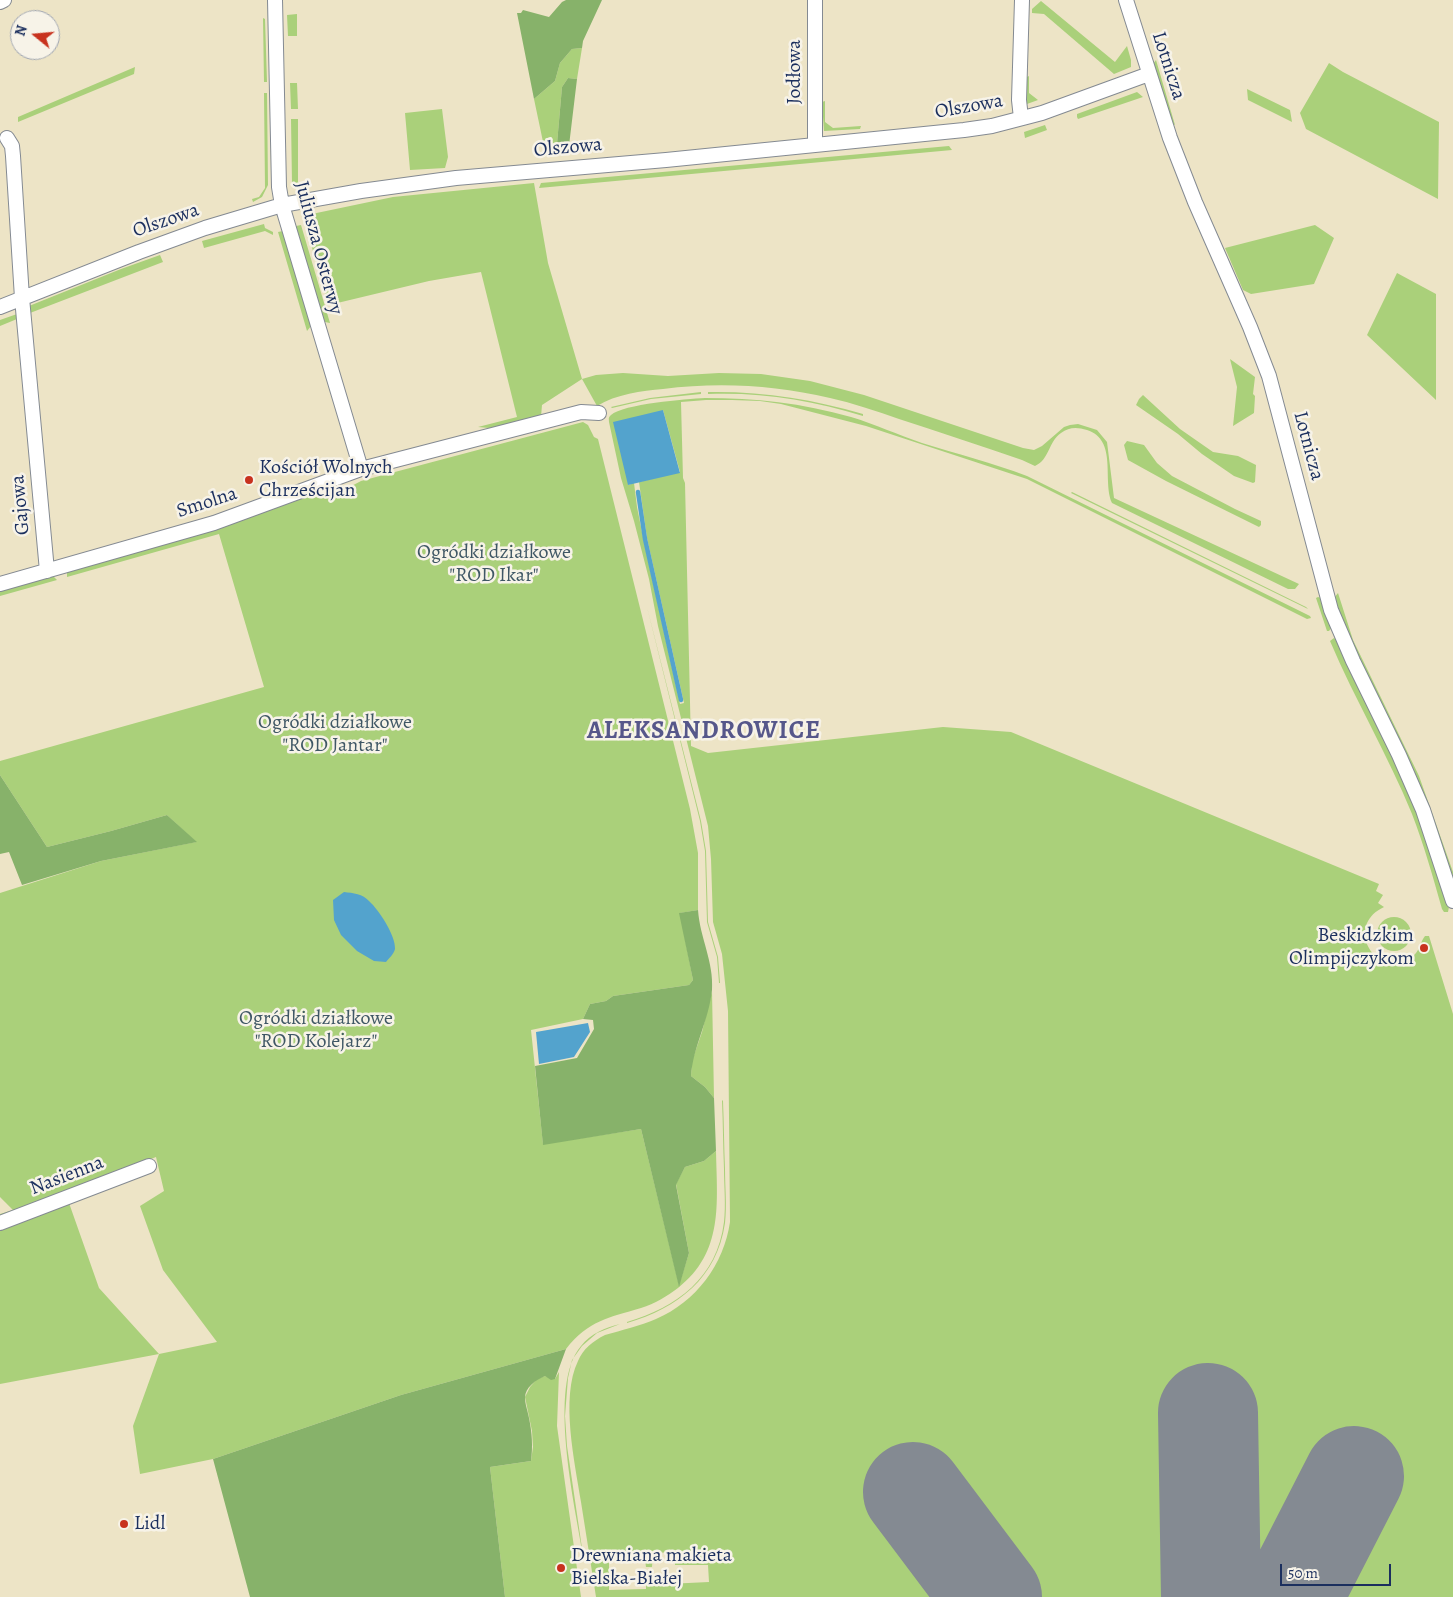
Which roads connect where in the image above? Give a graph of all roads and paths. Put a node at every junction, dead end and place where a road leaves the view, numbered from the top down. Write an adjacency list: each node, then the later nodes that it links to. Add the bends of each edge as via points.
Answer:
1 (4, 0): 6 (street)
2 (274, 0): 11 (street, Juliusza Osterwy)
3 (814, 0): 10 (street, Jodłowa)
4 (1022, 0): 8 (street)
5 (1126, 0): 7 (street, Lotnicza)
6 (0, 2)
7 (1149, 74): 8 (street, Olszowa, via 1061,107); 18 (street, Lotnicza, via 1195,202 1269,376 1332,610 1423,810)
8 (1021, 118): 10 (street, Olszowa, via 964,130)
9 (7, 138): 12 (street, Gajowa, via 13,156)
10 (815, 145): 11 (street, Olszowa, via 456,178)
11 (282, 205): 12 (street, Olszowa, via 205,228); 15 (street, Juliusza Osterwy)
12 (22, 298): 13 (street, Olszowa); 16 (street, Gajowa)
13 (0, 307)
14 (599, 413): 15 (street, Smolna, via 581,412)
15 (361, 469): 16 (street, Smolna, via 214,523)
16 (47, 571): 17 (street, Smolna)
17 (0, 584)
18 (1453, 901)
19 (149, 1166): 20 (street, Nasienna)
20 (0, 1223)

